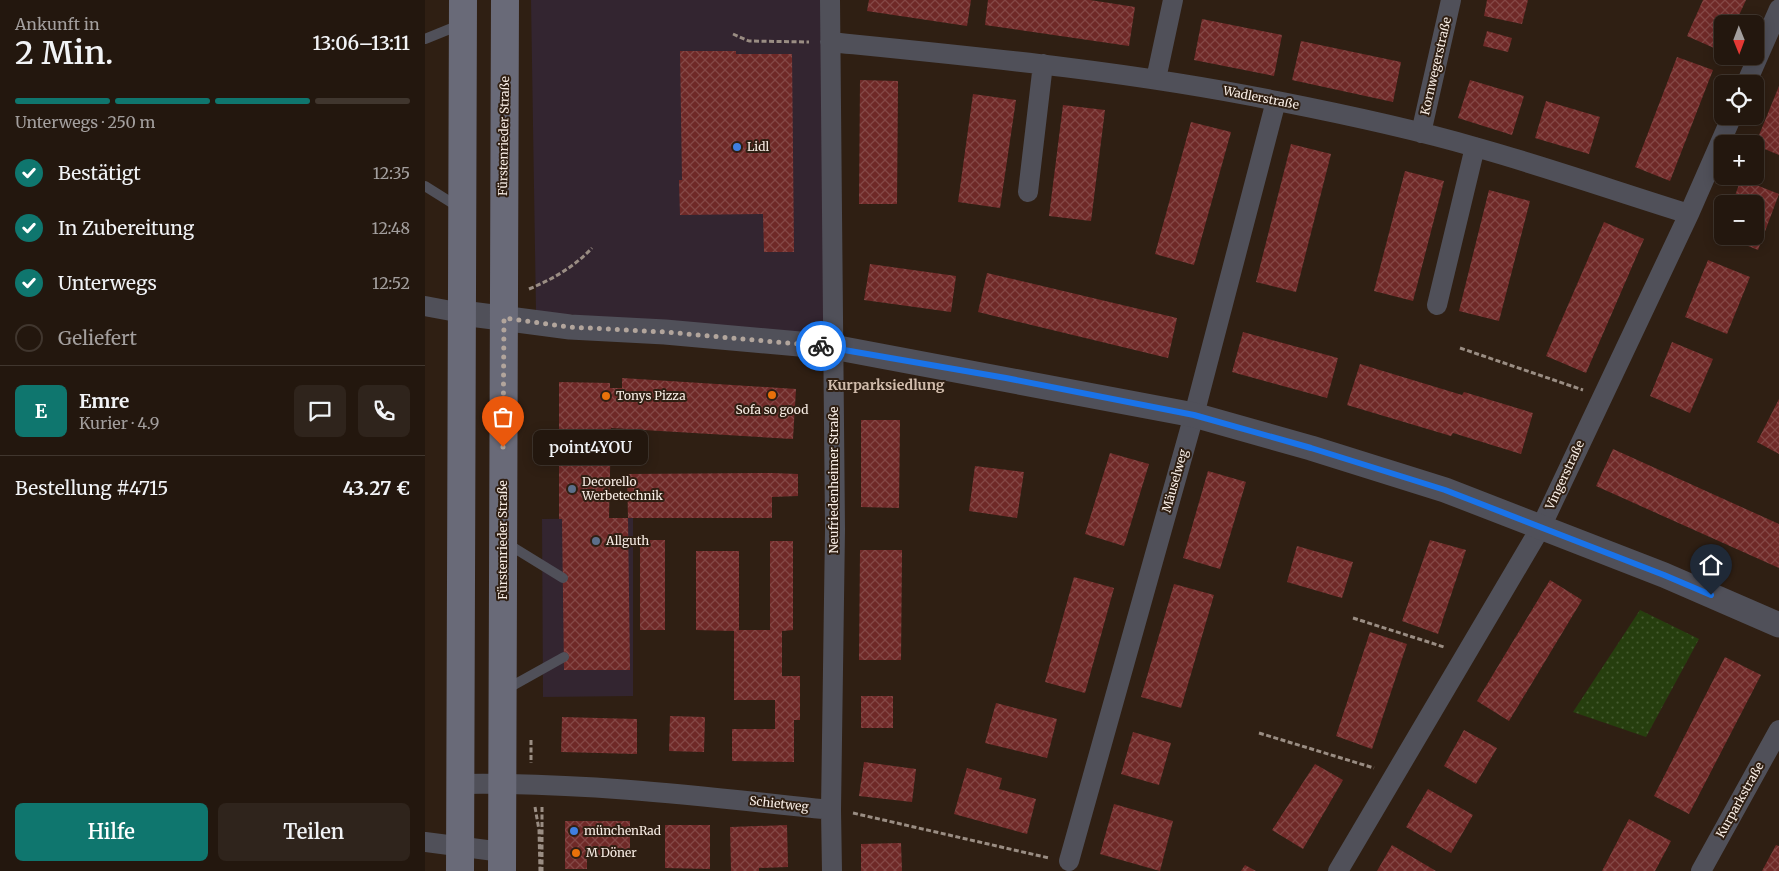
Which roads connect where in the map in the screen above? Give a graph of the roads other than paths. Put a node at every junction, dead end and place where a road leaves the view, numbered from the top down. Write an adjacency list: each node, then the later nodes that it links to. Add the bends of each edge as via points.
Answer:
1 (505, 0): 22 (main road, Fürstenrieder Straße)
2 (830, 0): 8 (street, Neufriedenheimer Straße)
3 (1173, 0): 11 (street)
4 (1451, 0): 14 (street, Kornwegerstraße)
5 (1779, 9): 10 (street)
6 (463, 12): 7 (lane); 18 (main road, Fürstenrieder Straße)
7 (425, 39)
8 (830, 42): 9 (street, Wadlerstraße); 23 (street, Neufriedenheimer Straße)
9 (1043, 64): 11 (street, Wadlerstraße); 17 (street)
10 (1751, 75)
11 (1157, 79): 12 (street, Wadlerstraße)
12 (1277, 101): 14 (street, Wadlerstraße); 24 (street, Mäuselweg)
13 (1728, 125): 19 (street, Vingerstraße)
14 (1421, 133): 15 (street, Wadlerstraße)
15 (1475, 147): 19 (street, Wadlerstraße); 20 (street)
16 (425, 186): 18 (lane)
17 (1028, 192)
18 (462, 210): 22 (main road, Fürstenrieder Straße)
19 (1689, 214): 25 (street, Vingerstraße)
20 (1437, 305)
21 (425, 306): 22 (street)
22 (482, 315): 23 (street, via 569,327); 26 (main road, Fürstenrieder Straße); 32 (main road, Fürstenrieder Straße)
23 (833, 347): 24 (street); 34 (street, Neufriedenheimer Straße, via 835,529)
24 (1194, 415): 25 (street, via 1445,490); 37 (street, Mäuselweg)
25 (1541, 526): 28 (street); 40 (street, Vingerstraße)
26 (503, 541): 27 (lane); 30 (main road, Fürstenrieder Straße)
27 (563, 578)
28 (1779, 625)
29 (564, 657): 30 (lane)
30 (502, 691): 33 (main road, Fürstenrieder Straße)
31 (1779, 730): 41 (street, Kurparkstraße)
32 (461, 784): 33 (street, Schietweg); 36 (main road, Fürstenrieder Straße)
33 (502, 784): 34 (street, Schietweg, via 673,793); 38 (main road, Fürstenrieder Straße)
34 (831, 810): 39 (street, Neufriedenheimer Straße)
35 (425, 842): 36 (street)
36 (460, 859): 38 (street)
37 (1069, 861)
38 (502, 862)
39 (832, 871)
40 (1338, 871)
41 (1701, 871)

